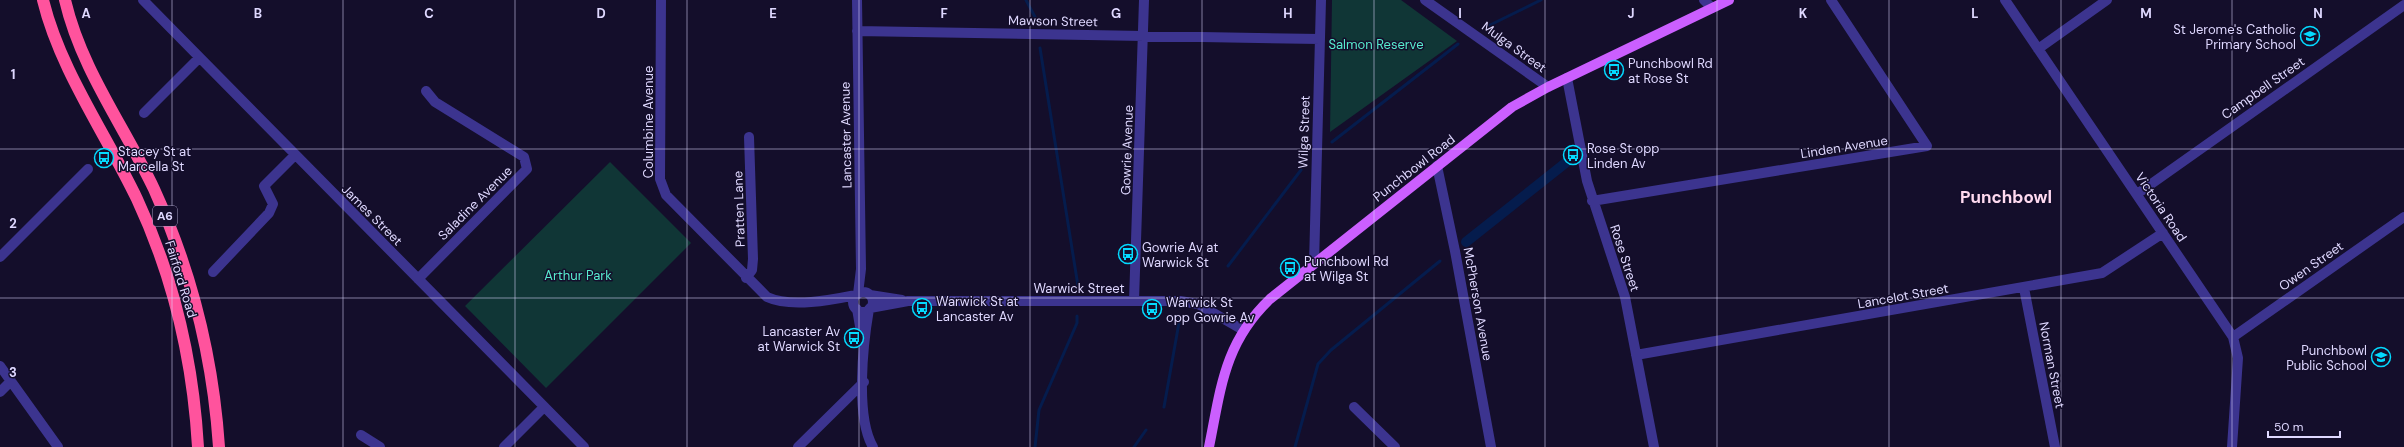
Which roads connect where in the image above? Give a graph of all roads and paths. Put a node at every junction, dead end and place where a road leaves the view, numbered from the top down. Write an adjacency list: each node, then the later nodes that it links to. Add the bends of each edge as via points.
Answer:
1 (43, 0): 59 (highway, Fairford Road / A6, via 47,18 64,57 137,199 162,260 187,349)
2 (65, 0): 60 (highway, Fairford Road / A6, via 86,60 153,189 188,276 205,343)
3 (143, 0): 20 (street, James Street)
4 (661, 0): 37 (street, Columbine Avenue, via 660,183 668,199)
5 (857, 0): 16 (street, Lancaster Avenue)
6 (1144, 0): 17 (street, Gowrie Avenue)
7 (1321, 0): 18 (street, Wilga Street)
8 (1425, 0): 22 (street, Mulga Street)
9 (1704, 0): 15 (street)
10 (1729, 0): 15 (main road, Punchbowl Road)
11 (1831, 0): 30 (street, Linden Avenue, via 1927,146)
12 (2005, 0): 19 (street, Victoria Road)
13 (2108, 0): 19 (street)
14 (2404, 5): 29 (street, Campbell Street)
15 (1712, 8): 21 (main road, Punchbowl Road)
16 (857, 32): 17 (street, Mawson Street); 35 (street, Lancaster Avenue)
17 (1143, 34): 18 (street, Mawson Street); 44 (street, Gowrie Avenue)
18 (1320, 39): 34 (street, Wilga Street)
19 (2038, 49): 29 (street, Victoria Road)
20 (198, 59): 24 (street); 26 (street, James Street)
21 (1567, 78): 22 (main road, Punchbowl Road); 30 (street, Rose Street)
22 (1548, 87): 27 (main road, Punchbowl Road, via 1512,107)
23 (426, 91): 38 (street, Saladine Avenue, via 435,102 524,157 527,169)
24 (144, 113)
25 (749, 137): 37 (street, Pratten Lane, via 753,259 752,270)
26 (295, 155): 36 (street, via 264,186 273,204 269,213); 38 (street, James Street)
27 (1437, 166): 34 (main road, Punchbowl Road); 68 (street, McPherson Avenue)
28 (88, 169): 33 (street)
29 (2137, 194): 32 (street, Victoria Road)
30 (1592, 201): 50 (street, Rose Street, via 1618,275)
31 (2404, 217): 48 (street, Owen Street)
32 (2163, 233): 39 (street, Lancelot Street, via 2102,273); 48 (street, Victoria Road)
33 (0, 257)
34 (1314, 264): 47 (main road, Punchbowl Road, via 1264,305)
35 (861, 269): 40 (street, Lancaster Avenue); 41 (street, Lancaster Avenue)
36 (213, 272)
37 (746, 278): 42 (street, Columbine Avenue, via 767,297 779,301)
38 (418, 279): 55 (street, James Street)
39 (2024, 288): 50 (street, Lancelot Street); 70 (street, Norman Street)
40 (857, 294): 41 (street, via 863,292); 42 (street); 45 (street, via 853,299)
41 (869, 295): 43 (street, Warwick Street); 46 (street, via 872,300)
42 (825, 301): 45 (street)
43 (908, 301): 44 (street, Warwick Street); 46 (street, Warwick Street)
44 (1134, 301): 47 (street, Warwick Street, via 1192,302)
45 (856, 308): 46 (street, via 861,311); 49 (street)
46 (870, 309): 49 (street)
47 (1243, 330): 66 (main road, Punchbowl Road, via 1224,372)
48 (2233, 337): 71 (street, Victoria Road, via 2238,358)
49 (863, 342): 53 (street)
50 (1636, 355): 69 (street, Rose Street)
51 (0, 366): 52 (street)
52 (10, 381): 54 (street); 58 (street)
53 (864, 382): 64 (street); 65 (street, via 862,406 867,434)
54 (0, 392)
55 (544, 407): 62 (street); 63 (street, James Street)
56 (1354, 407): 67 (street)
57 (361, 435): 61 (street)
58 (58, 447)
59 (198, 447)
60 (219, 447)
61 (380, 447)
62 (504, 447)
63 (584, 447)
64 (798, 447)
65 (873, 447)
66 (1210, 447)
67 (1395, 447)
68 (1491, 447)
69 (1654, 447)
70 (2055, 447)
71 (2232, 447)

